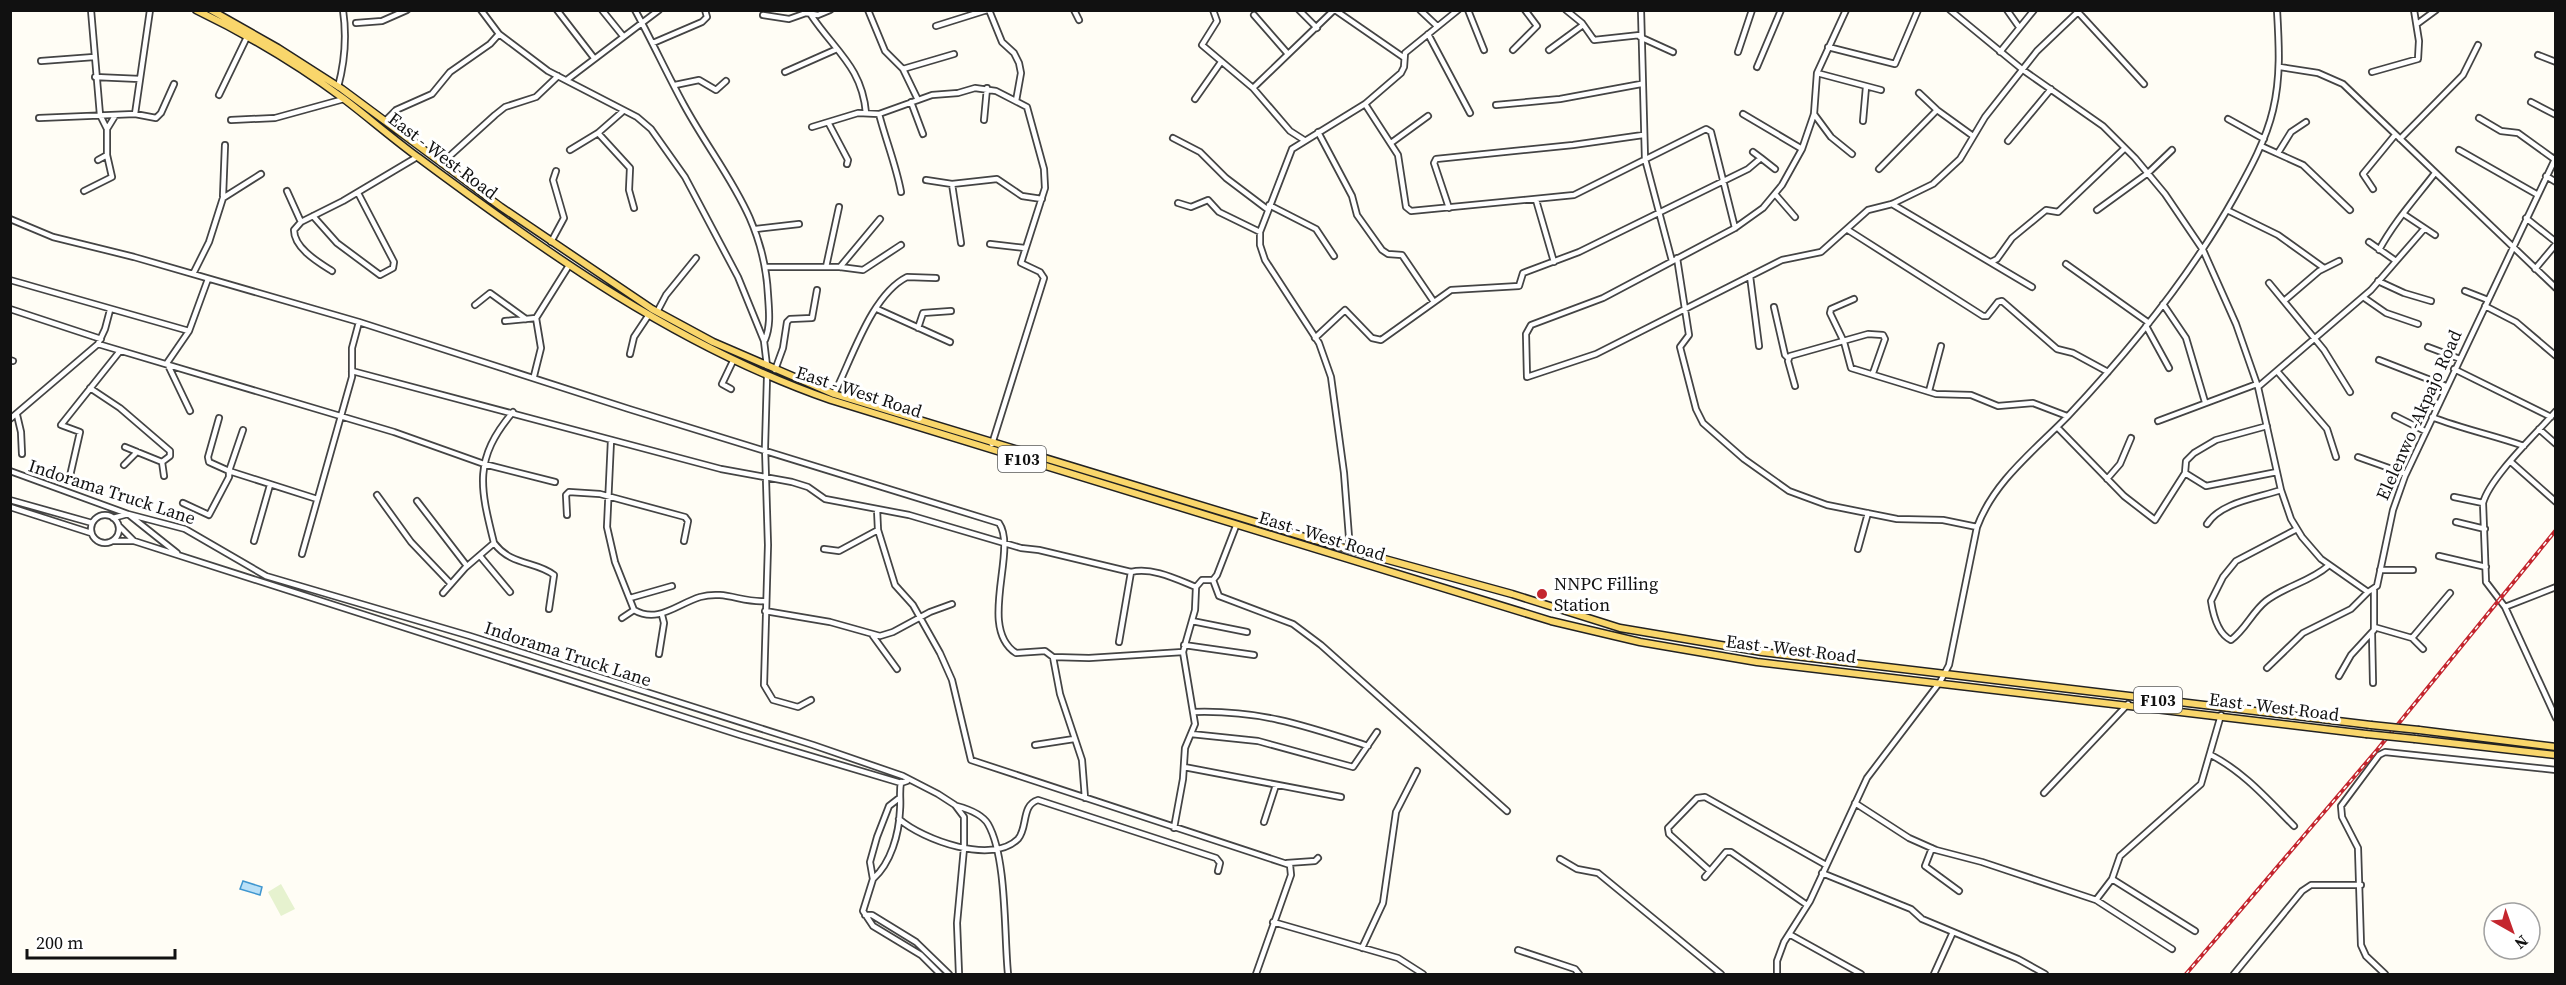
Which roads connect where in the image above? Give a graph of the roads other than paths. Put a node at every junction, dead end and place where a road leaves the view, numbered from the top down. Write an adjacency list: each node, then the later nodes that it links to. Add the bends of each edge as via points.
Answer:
1 (91, 10): 69 (street)
2 (196, 10): 37 (main road, East - West Road / F103)
3 (225, 10): 43 (main road)
4 (343, 10): 91 (street, via 346,37)
5 (407, 10): 44 (street, via 382,21)
6 (481, 10): 51 (street)
7 (557, 10): 71 (street)
8 (602, 10): 53 (street)
9 (635, 10): 42 (street)
10 (659, 10): 42 (street)
11 (705, 10): 56 (street, via 707,17 702,22)
12 (830, 10): 39 (street)
13 (868, 10): 77 (street, via 887,54)
14 (988, 10): 47 (street); 102 (street, via 1002,42 1019,63)
15 (1074, 10): 41 (street)
16 (1213, 10): 73 (street, via 1217,21 1202,45)
17 (1299, 10): 50 (street)
18 (1335, 10): 50 (street); 70 (street)
19 (1420, 10): 48 (street)
20 (1458, 10): 48 (street)
21 (1468, 10): 60 (street)
22 (1524, 10): 61 (street, via 1537,26)
23 (1566, 10): 46 (street)
24 (1641, 10): 54 (street)
25 (1752, 10): 64 (street)
26 (1781, 10): 75 (street)
27 (1846, 10): 58 (street)
28 (1918, 10): 58 (street, via 1895,64)
29 (1950, 10): 65 (street)
30 (2007, 10): 49 (street)
31 (2034, 10): 49 (street)
32 (2277, 10): 76 (street)
33 (2414, 10): 45 (street)
34 (2436, 10): 45 (street)
35 (149, 11): 84 (street)
36 (2079, 11): 78 (street); 89 (street)
37 (211, 13): 43 (main road, East - West Road / F103); 55 (main road, East - West Road / F103)
38 (762, 15): 39 (street, via 783,19)
39 (812, 15): 59 (street)
40 (1254, 15): 67 (street)
41 (1079, 20)
42 (641, 21): 53 (street); 56 (street)
43 (233, 22): 91 (main road, East - West Road / F103)
44 (356, 23)
45 (2417, 24): 80 (street, via 2417,61)
46 (1583, 25): 54 (street, via 1594,40); 62 (street)
47 (936, 26)
48 (1437, 27): 52 (street)
49 (2019, 27): 65 (street)
50 (1317, 28): 67 (street)
51 (499, 34): 83 (street); 124 (street, via 450,72 432,94 396,110)
52 (1428, 34): 70 (street); 110 (street)
53 (623, 36): 71 (street)
54 (1640, 36): 63 (street); 88 (street)
55 (247, 37): 98 (street); 99 (main road, East - West Road / F103)
56 (653, 44): 90 (street)
57 (2478, 45): 135 (street, via 2463,75)
58 (1828, 47): 81 (street)
59 (837, 49): 79 (street); 109 (street, via 846,56 859,81)
60 (1484, 50)
61 (1513, 50)
62 (1549, 50)
63 (1673, 52)
64 (1738, 52)
65 (2000, 52): 78 (street)
66 (954, 54): 77 (street)
67 (1288, 54): 94 (street)
68 (2538, 55): 74 (street)
69 (94, 57): 72 (street); 82 (street)
70 (1403, 57): 105 (street, via 1401,73)
71 (594, 58): 85 (street)
72 (41, 61)
73 (1221, 62): 94 (street); 100 (street)
74 (2556, 62)
75 (1757, 67)
76 (2280, 67): 135 (street, via 2318,73 2343,84); 137 (street)
77 (903, 69): 101 (street)
78 (2023, 70): 95 (street); 134 (street)
79 (785, 72)
80 (2372, 72)
81 (1817, 73): 92 (street); 114 (street)
82 (95, 76): 84 (street); 115 (street)
83 (558, 76): 85 (street); 157 (street, via 533,99 505,107)
84 (140, 79): 111 (street)
85 (568, 79): 108 (street)
86 (726, 81): 90 (street, via 716,90 699,80)
87 (174, 84): 111 (street, via 159,117)
88 (1641, 84): 106 (street, via 1560,99); 133 (street)
89 (2144, 84)
90 (675, 85): 199 (street)
91 (338, 87): 124 (main road, East - West Road / F103)
92 (1866, 87): 96 (street); 125 (street)
93 (987, 88): 101 (street); 102 (street); 123 (street)
94 (1252, 88): 138 (street)
95 (2051, 89): 139 (street); 143 (street, via 2095,120)
96 (1881, 90)
97 (1919, 93): 107 (street)
98 (219, 95)
99 (344, 99): 122 (street, via 275,118); 152 (main road, East - West Road / F103)
100 (1195, 99)
101 (918, 100): 103 (street)
102 (1016, 100): 178 (street, via 1027,107 1040,151 1045,182)
103 (911, 102): 112 (street); 132 (street)
104 (2531, 102): 116 (street)
105 (1365, 104): 130 (street); 140 (street)
106 (1496, 105)
107 (1937, 110): 134 (street); 160 (street)
108 (622, 112): 131 (street); 268 (street, via 637,117 651,129 685,177 738,278)
109 (866, 113): 112 (street); 127 (street)
110 (1470, 113)
111 (135, 114): 117 (street)
112 (879, 114): 173 (street, via 896,161)
113 (1743, 114): 144 (street)
114 (1814, 114): 144 (street); 150 (street, via 1831,137)
115 (100, 115): 117 (street); 119 (street); 129 (street)
116 (2556, 115)
117 (115, 116): 129 (street)
118 (1428, 116): 140 (street)
119 (39, 118)
120 (2479, 118): 154 (street, via 2501,131 2518,133)
121 (2228, 119): 137 (street)
122 (231, 120)
123 (984, 120)
124 (385, 121): 157 (main road, East - West Road / F103)
125 (1863, 121)
126 (2306, 122): 149 (street, via 2291,132)
127 (829, 124): 128 (street); 158 (street)
128 (812, 127)
129 (106, 129): 151 (street)
130 (1318, 132): 138 (street); 245 (street, via 1352,196 1356,215 1382,250 1402,255)
131 (598, 133): 145 (street); 185 (street, via 630,168 629,190)
132 (923, 134)
133 (1643, 135): 155 (street); 184 (street, via 1436,159 1434,164)
134 (1973, 136): 181 (street, via 1960,159 1937,182)
135 (2398, 137): 163 (street); 170 (street, via 2363,174)
136 (1173, 138): 183 (street, via 1200,152 1226,178)
137 (2264, 138): 142 (street)
138 (1304, 140): 183 (street, via 1292,149)
139 (2008, 141)
140 (1391, 143): 184 (street, via 1400,160 1408,210)
141 (225, 145): 177 (street)
142 (2261, 146): 149 (street); 187 (street)
143 (2125, 148): 162 (street); 220 (street, via 2058,212 2046,210 2012,238 1998,259)
144 (1802, 149): 175 (street)
145 (570, 150)
146 (2172, 150): 162 (street)
147 (2459, 150): 176 (street)
148 (1753, 152): 153 (street)
149 (2278, 153): 188 (street, via 2303,165)
150 (1851, 154)
151 (107, 155): 156 (street); 171 (street, via 112,177)
152 (417, 157): 174 (street); 222 (main road, East - West Road / F103)
153 (1761, 158): 159 (street); 166 (street, via 1748,169)
154 (2555, 158): 165 (street, Elelenwo -Akpajo Road)
155 (1645, 159): 166 (street, via 1709,130); 179 (street, via 1580,193); 189 (street)
156 (98, 160)
157 (442, 163): 204 (main road, East - West Road / F103)
158 (847, 164)
159 (1775, 169)
160 (1878, 169)
161 (556, 171): 204 (street, via 553,180 564,218)
162 (2148, 173): 186 (street); 212 (street)
163 (2434, 173): 190 (street); 211 (street)
164 (261, 174): 177 (street)
165 (2546, 176): 168 (street); 176 (street, Elelenwo -Akpajo Road)
166 (1724, 179): 189 (street); 198 (street)
167 (926, 180): 169 (street)
168 (2556, 182)
169 (952, 184): 178 (street, via 997,179 1022,196); 206 (street)
170 (2373, 189)
171 (84, 191)
172 (287, 191): 196 (street)
173 (901, 192)
174 (358, 193): 191 (street); 191 (street, via 394,262 393,268 380,275 338,243)
175 (1775, 194): 192 (street); 198 (street)
176 (2538, 195): 193 (street, Elelenwo -Akpajo Road)
177 (223, 198): 229 (street, via 209,242)
178 (1042, 199): 210 (street)
179 (1536, 200): 184 (street); 219 (street)
180 (1178, 203): 202 (street, via 1191,207 1208,200 1234,221)
181 (1892, 204): 201 (street, via 1868,210); 220 (street)
182 (839, 207): 224 (street)
183 (1268, 207): 202 (street); 214 (street, via 1316,229)
184 (1449, 207)
185 (634, 208)
186 (2097, 210)
187 (2227, 210): 212 (street); 226 (street, via 2278,236)
188 (2350, 210)
189 (1658, 211): 216 (street); 219 (street)
190 (2405, 214): 200 (street); 213 (street)
191 (313, 216): 196 (street)
192 (1795, 217)
193 (2526, 218): 207 (street); 211 (street, Elelenwo -Akpajo Road)
194 (10, 219): 229 (street, via 54,237)
195 (880, 219): 225 (street)
196 (301, 222): 228 (street, via 294,230 297,241 315,261)
197 (799, 224): 199 (street)
198 (1735, 228): 216 (street)
199 (756, 229): 223 (street)
200 (2424, 229): 203 (street); 218 (street)
201 (1848, 230): 230 (street, via 1821,252 1782,261); 288 (street, via 1983,316 2002,301 2057,349)
202 (1260, 231): 265 (street, via 1265,260)
203 (2435, 235)
204 (551, 242): 255 (main road, East - West Road / F103)
205 (2369, 242): 213 (street)
206 (962, 243)
207 (2556, 243): 227 (street)
208 (990, 244): 210 (street)
209 (901, 245): 225 (street, via 865,269)
210 (1025, 248): 320 (street, via 1022,264 1044,278)
211 (2512, 249): 227 (street); 242 (street, Elelenwo -Akpajo Road)
212 (2203, 250): 246 (street); 292 (street)
213 (2379, 250): 218 (street)
214 (1334, 256)
215 (696, 258): 255 (street)
216 (1675, 259): 252 (street); 252 (street, via 1592,302 1531,325 1526,334 1527,377 1596,354)
217 (2339, 261): 226 (street)
218 (2396, 261): 234 (street)
219 (1554, 262): 245 (street, via 1523,273 1519,286 1454,290)
220 (1991, 262): 236 (street)
221 (2066, 264): 261 (street)
222 (568, 267): 256 (main road, East - West Road / F103); 257 (street)
223 (767, 267): 224 (street); 268 (street, via 770,322)
224 (826, 267): 225 (street)
225 (840, 267)
226 (2324, 268): 243 (street)
227 (2535, 269): 237 (street)
228 (332, 271)
229 (193, 274): 232 (street)
230 (1750, 276): 252 (street); 271 (street)
231 (936, 278): 251 (street, via 912,276 900,280)
232 (208, 279): 260 (street); 264 (street)
233 (10, 280): 253 (street)
234 (2378, 281): 240 (street); 244 (street)
235 (2269, 283): 243 (street)
236 (2032, 287)
237 (2556, 288)
238 (817, 290): 285 (street, via 812,318 787,322)
239 (2465, 291): 242 (street)
240 (2363, 297): 262 (street, via 2386,313); 266 (street)
241 (1854, 299): 270 (street, via 1830,313)
242 (2488, 300): 248 (street, Elelenwo -Akpajo Road)
243 (2284, 301): 266 (street)
244 (2431, 301)
245 (1434, 302): 265 (street, via 1381,340 1372,338 1345,310)
246 (2163, 304): 261 (street); 300 (street, via 2187,338)
247 (475, 305): 258 (street, via 490,293)
248 (2485, 306): 276 (street, via 2516,322); 278 (street, Elelenwo -Akpajo Road)
249 (1774, 307): 277 (street)
250 (10, 309): 267 (street)
251 (877, 309): 263 (street); 299 (street)
252 (1686, 309): 357 (street, via 1689,336 1680,347 1696,409 1709,430 1800,497)
253 (110, 310): 264 (street); 267 (street)
254 (951, 311): 263 (street, via 923,313)
255 (657, 312): 282 (main road, East - West Road / F103)
256 (648, 316): 275 (street, via 634,337); 280 (main road, East - West Road / F103)
257 (536, 318): 258 (street); 290 (street, via 541,348)
258 (526, 319): 259 (street)
259 (505, 321)
260 (360, 322): 286 (street, via 352,348); 290 (street)
261 (2147, 324): 283 (street); 288 (street)
262 (2418, 324)
263 (918, 328): 269 (street)
264 (189, 331): 281 (street)
265 (1315, 338): 379 (street, via 1334,392)
266 (2315, 339): 287 (street); 298 (street)
267 (99, 341): 274 (street); 304 (street)
268 (764, 341): 282 (street)
269 (950, 342)
270 (1844, 342): 277 (street); 289 (street, via 1851,368); 289 (street, via 1868,334 1883,335)
271 (1759, 346)
272 (1941, 346): 297 (street)
273 (2427, 347): 278 (street)
274 (120, 351): 281 (street); 295 (street)
275 (630, 354)
276 (2556, 356)
277 (1788, 358): 293 (street)
278 (2460, 359): 284 (street, Elelenwo -Akpajo Road)
279 (2379, 360): 294 (street)
280 (733, 361): 291 (main road, East - West Road / F103); 296 (street, via 722,384)
281 (167, 363): 301 (street); 307 (street)
282 (767, 366): 285 (main road, East - West Road / F103)
283 (2169, 368)
284 (2454, 369): 294 (street, Elelenwo -Akpajo Road); 309 (street)
285 (775, 370): 299 (main road, East - West Road / F103)
286 (352, 371): 303 (street); 307 (street)
287 (2277, 371): 292 (street); 328 (street, via 2327,429)
288 (2108, 372): 305 (street)
289 (1873, 373): 297 (street)
290 (534, 376): 325 (street)
291 (767, 377): 324 (main road, East - West Road / F103); 325 (street)
292 (2258, 385): 300 (street); 313 (street)
293 (1795, 386)
294 (2446, 386): 308 (street, Elelenwo -Akpajo Road)
295 (90, 388): 330 (street, via 170,451); 344 (street, via 61,425 80,432 70,476)
296 (731, 389)
297 (1929, 391): 305 (street, via 1971,395 1998,406 2038,404)
298 (2350, 392)
299 (834, 394): 320 (main road, East - West Road / F103)
300 (2205, 402): 312 (street)
301 (190, 411)
302 (2556, 411): 309 (street)
303 (513, 412): 319 (street); 332 (street, via 494,439)
304 (17, 415): 311 (street); 327 (street)
305 (2067, 416): 314 (street)
306 (2395, 416): 317 (street)
307 (341, 417): 332 (street); 349 (street)
308 (2432, 417): 317 (street, Elelenwo -Akpajo Road); 322 (street)
309 (2551, 417): 315 (street)
310 (219, 418): 335 (street, via 208,460)
311 (10, 419)
312 (2158, 421)
313 (2267, 426): 336 (street); 337 (street, via 2205,445 2186,461)
314 (2056, 427): 341 (street); 366 (street, via 1999,488)
315 (2539, 429): 321 (street); 322 (street)
316 (243, 430): 335 (street)
317 (2426, 431): 338 (street, Elelenwo -Akpajo Road)
318 (2131, 438): 341 (street, via 2120,464)
319 (611, 440): 340 (street); 347 (street)
320 (993, 441): 324 (street); 379 (main road, East - West Road / F103)
321 (2556, 444)
322 (2524, 446): 331 (street)
323 (125, 447): 326 (street)
324 (990, 450): 365 (main road, East - West Road / F103)
325 (765, 451): 340 (street); 376 (street, via 999,523)
326 (137, 452): 330 (street); 333 (street)
327 (22, 454)
328 (2336, 457)
329 (2358, 457): 338 (street)
330 (162, 462): 339 (street)
331 (2511, 462): 352 (street); 354 (street)
332 (484, 464): 342 (street); 375 (street, via 481,490)
333 (124, 465)
334 (10, 471): 358 (street, Indorama Truck Lane)
335 (229, 471): 343 (street); 353 (street, via 225,488 209,515)
336 (2277, 472): 337 (street, via 2206,486); 345 (street)
337 (2185, 473): 341 (street, via 2156,520)
338 (2406, 474): 387 (street, Elelenwo -Akpajo Road, via 2393,510)
339 (164, 476)
340 (767, 477): 356 (street, via 808,487 825,499); 402 (street)
341 (2107, 479)
342 (555, 482)
343 (270, 485): 349 (street); 373 (street)
344 (95, 489)
345 (2281, 490): 363 (street, via 2223,509); 367 (street)
346 (377, 495): 392 (street, via 411,542)
347 (610, 497): 359 (street, via 568,492); 374 (street, via 685,517 688,521); 401 (street, via 609,541)
348 (2454, 497): 354 (street)
349 (317, 499): 380 (street)
350 (10, 500): 362 (street)
351 (417, 501): 384 (street)
352 (2556, 502)
353 (183, 503)
354 (2483, 503): 368 (street)
355 (10, 507): 370 (street)
356 (877, 509): 369 (street); 376 (street)
357 (1868, 513): 366 (street); 378 (street)
358 (128, 514): 360 (street); 381 (street); 391 (street, Indorama Truck Lane, via 185,529 250,568)
359 (567, 515)
360 (113, 518): 362 (street, via 101,516); 364 (street)
361 (2456, 522): 368 (street)
362 (92, 524): 370 (street)
363 (2207, 524)
364 (118, 525): 371 (street, via 118,534); 372 (street)
365 (1236, 526): 390 (street); 428 (main road, East - West Road / F103, via 1551,621 1621,638 1757,662)
366 (1977, 527): 426 (street, via 1952,654)
367 (2297, 529): 385 (street); 385 (street, via 2236,561 2223,576 2211,601 2225,637 2231,640 2242,631 2270,598 2313,578)
368 (2485, 529): 386 (street)
369 (878, 530): 377 (street, via 840,551); 410 (street, via 895,585)
370 (91, 533): 371 (street, via 98,542)
371 (112, 541): 372 (street)
372 (134, 541): 381 (street)
373 (254, 541)
374 (684, 541)
375 (494, 543): 382 (street); 405 (street, via 511,558 553,573)
376 (1003, 543): 389 (street); 423 (street, via 1001,632 1017,653 1045,651)
377 (824, 549)
378 (1858, 549)
379 (1350, 550): 426 (main road, East - West Road / F103, via 1640,632)
380 (302, 554)
381 (179, 555): 396 (street)
382 (480, 556): 384 (street); 398 (street)
383 (2439, 556): 386 (street)
384 (467, 566): 392 (street)
385 (2328, 566): 397 (street)
386 (2486, 567): 404 (street, via 2487,586)
387 (2380, 570): 388 (street); 397 (street, Elelenwo -Akpajo Road)
388 (2413, 570)
389 (1131, 572): 394 (street, via 1141,570 1168,576); 417 (street)
390 (1213, 580): 394 (street, via 1202,580); 455 (street, via 1219,596 1293,624 1321,645)
391 (288, 581): 396 (street); 446 (street, Indorama Truck Lane, via 471,636)
392 (451, 584): 399 (street)
393 (672, 586): 401 (street)
394 (1196, 587): 411 (street)
395 (2556, 587): 404 (street)
396 (282, 589): 447 (street)
397 (2371, 591): 412 (street, Elelenwo -Akpajo Road); 424 (street, via 2351,609 2304,633)
398 (510, 592)
399 (443, 593)
400 (2450, 593): 416 (street)
401 (630, 598): 406 (street)
402 (765, 600): 407 (street); 408 (street, via 751,601 732,595 701,597)
403 (952, 604): 410 (street)
404 (2505, 607): 434 (street)
405 (549, 609)
406 (634, 610): 408 (street, via 644,615); 409 (street)
407 (765, 611): 415 (street, via 830,622); 430 (street, via 766,693 773,700 798,707)
408 (662, 615): 421 (street)
409 (622, 618)
410 (920, 620): 415 (street); 451 (street, via 952,680 971,760)
411 (1192, 621): 413 (street); 418 (street)
412 (2374, 627): 414 (street, Elelenwo -Akpajo Road); 416 (street)
413 (1246, 632)
414 (2372, 633): 427 (street, via 2351,655); 429 (street)
415 (873, 636): 425 (street)
416 (2412, 638): 419 (street)
417 (1119, 642)
418 (1184, 645): 420 (street); 422 (street)
419 (2424, 649)
420 (1183, 652): 423 (street); 432 (street)
421 (658, 654)
422 (1254, 655)
423 (1053, 657): 437 (street)
424 (2267, 668)
425 (897, 669)
426 (1944, 674): 428 (street); 440 (main road, East - West Road / F103, bridge)
427 (2339, 676)
428 (1940, 682): 431 (main road, East - West Road / F103); 453 (street, via 1867,778)
429 (2373, 683)
430 (811, 700)
431 (2128, 704): 433 (main road, East - West Road / F103); 449 (street)
432 (1194, 712): 436 (street); 439 (street, via 1262,715)
433 (2221, 715): 441 (street); 442 (main road, East - West Road / F103, bridge)
434 (2556, 718)
435 (1377, 732): 439 (street)
436 (1191, 734): 439 (street, via 1258,741 1353,767); 443 (street)
437 (1074, 739): 438 (street); 451 (street, via 1082,760)
438 (1035, 745)
439 (1368, 746)
440 (2556, 747)
441 (2211, 755): 458 (street, via 2251,782); 472 (street, via 2200,784 2120,856)
442 (2556, 756)
443 (1184, 767): 448 (street); 459 (street)
444 (2556, 770): 473 (street, via 2385,752 2379,755 2341,806 2342,817 2358,848)
445 (1417, 771): 482 (street, via 1396,812 1383,903)
446 (905, 778): 447 (street); 454 (street, Indorama Truck Lane)
447 (901, 783): 452 (street)
448 (1276, 785): 450 (street); 457 (street)
449 (2044, 793)
450 (1341, 797)
451 (1085, 798): 459 (street)
452 (898, 799): 456 (street); 471 (street, via 889,806 877,837 870,862)
453 (1855, 803): 461 (street); 466 (street)
454 (954, 805): 460 (street, via 963,817); 462 (street, Indorama Truck Lane, via 968,809 987,823)
455 (1507, 811)
456 (899, 819): 460 (street, via 916,833); 471 (street, via 889,858)
457 (1264, 822)
458 (2294, 826)
459 (1174, 828): 465 (street)
460 (964, 848): 462 (street); 487 (street, via 957,923)
461 (1932, 848): 474 (street, via 1926,867); 475 (street)
462 (996, 850): 467 (street, via 1009,846 1021,834 1027,810 1038,800 1216,858 1220,863); 488 (street, Indorama Truck Lane)
463 (1318, 858): 465 (street)
464 (1560, 859): 492 (street, via 1577,869 1598,873)
465 (1287, 863): 478 (street, via 1291,875)
466 (1826, 865): 468 (street, via 1705,797 1697,798 1668,828 1669,834); 469 (street)
467 (1218, 871)
468 (1710, 871): 470 (street); 476 (street, via 1726,852 1731,852)
469 (1822, 873): 476 (street); 480 (street, via 1911,909 1922,919)
470 (1705, 877)
471 (873, 879): 477 (street)
472 (2112, 879): 475 (street); 479 (street)
473 (2361, 885): 497 (street, via 2311,885 2302,891); 498 (street, via 2361,945 2366,957)
474 (1959, 891)
475 (2097, 900): 483 (street)
476 (1807, 905): 481 (street)
477 (865, 915): 485 (street, via 873,926 921,955); 486 (street, via 872,915 916,942)
478 (1273, 922): 482 (street); 489 (street)
479 (2195, 931)
480 (1953, 932): 495 (street); 496 (street, via 2018,959)
481 (1789, 934): 493 (street, via 1780,952); 494 (street)
482 (1362, 948): 490 (street, via 1398,958)
483 (2172, 949)
484 (1518, 950): 491 (street, via 1575,969)
485 (940, 975)
486 (949, 975)
487 (959, 975)
488 (1008, 975)
489 (1256, 975)
490 (1423, 975)
491 (1579, 975)
492 (1721, 975)
493 (1777, 975)
494 (1861, 975)
495 (1934, 975)
496 (2045, 975)
497 (2234, 975)
498 (2385, 975)

